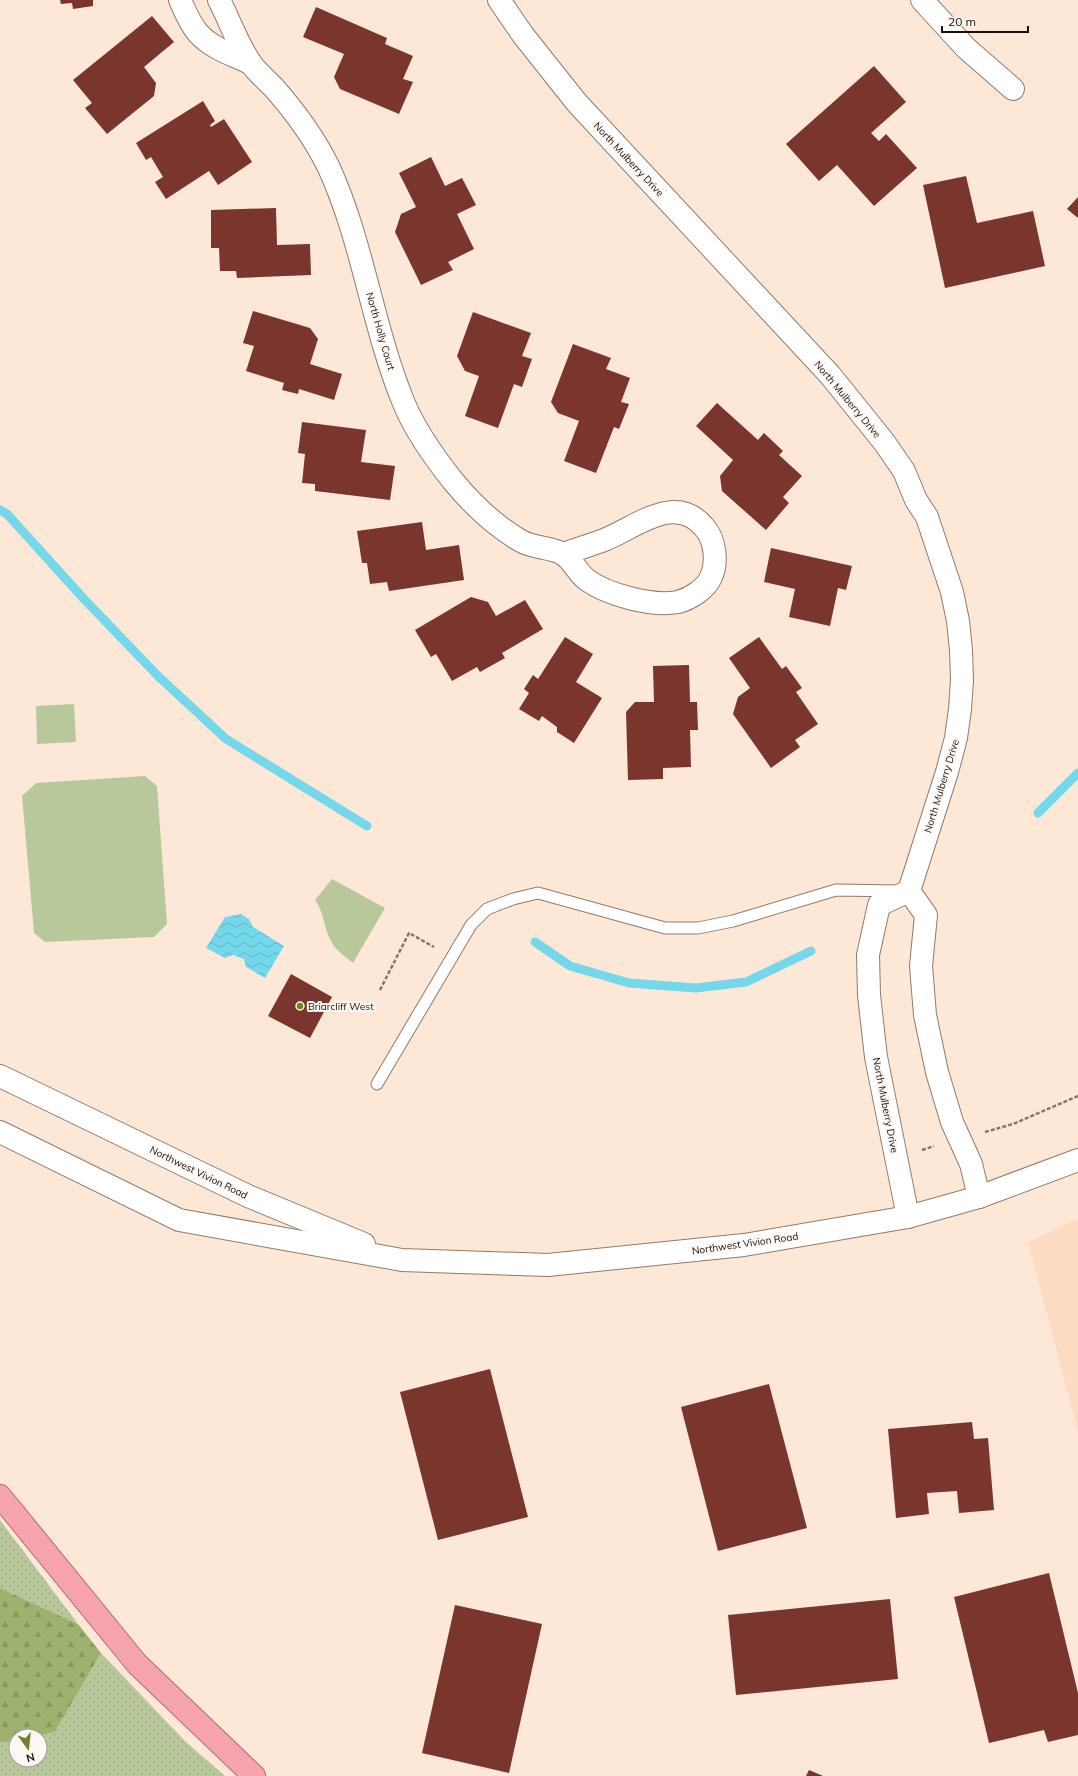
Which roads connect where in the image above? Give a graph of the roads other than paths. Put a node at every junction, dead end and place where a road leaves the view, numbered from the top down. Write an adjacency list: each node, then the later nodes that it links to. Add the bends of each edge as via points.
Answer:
1 (180, 0): 5 (street, North Holly Court, via 199,34 222,50)
2 (219, 0): 5 (street, North Holly Court)
3 (499, 0): 8 (street, North Mulberry Drive, via 522,35 577,103 830,375 904,471 916,500 927,517 952,592 958,621 962,680 956,738)
4 (922, 0): 6 (street, via 966,48)
5 (250, 63): 7 (street, North Holly Court, via 274,87 305,125 328,166 346,210 392,371 404,403 440,466 467,498 494,522 523,542)
6 (1013, 89)
7 (564, 554): 7 (street, via 586,579 611,592 637,600 663,603 680,602 698,593 711,578 715,557 710,534 698,520 678,511 659,514 605,540)
8 (909, 891): 10 (lane, via 836,890 733,921 698,928 664,928 538,893 513,899 487,909 471,925); 13 (street, via 926,915 921,966 925,1015 937,1072 952,1122 971,1164); 14 (street, North Mulberry Drive, via 879,904 868,955 869,995 876,1057)
9 (0, 1076): 15 (street, Northwest Vivion Road, via 248,1196)
10 (377, 1084)
11 (0, 1132): 15 (street, Northwest Vivion Road, via 179,1220)
12 (1078, 1160): 13 (street, Northwest Vivion Road)
13 (979, 1197): 14 (street, Northwest Vivion Road)
14 (908, 1217): 15 (street, Northwest Vivion Road, via 744,1245 548,1265)
15 (402, 1260)
16 (0, 1496): 17 (highway, via 137,1664)
17 (254, 1776)

